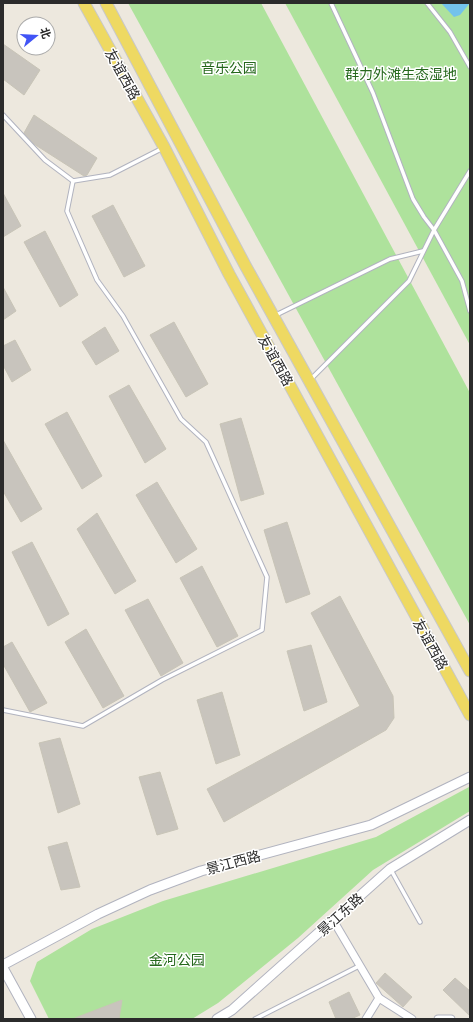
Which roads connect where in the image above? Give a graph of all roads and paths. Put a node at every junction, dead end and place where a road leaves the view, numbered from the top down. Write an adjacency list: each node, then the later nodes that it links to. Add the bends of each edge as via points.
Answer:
1 (84, 3): 7 (main road, 友谊西路)
2 (106, 3): 13 (main road, 友谊西路)
3 (331, 3): 10 (lane, via 373,93 413,199)
4 (427, 3): 5 (lane, via 450,32)
5 (470, 67)
6 (3, 115): 9 (lane, via 45,160)
7 (164, 147): 9 (lane, via 110,175); 17 (main road, 友谊西路, via 229,274)
8 (470, 171): 10 (lane)
9 (73, 181): 16 (lane, via 67,212 97,280 123,316 181,419 206,442 267,577 262,630 162,680 82,726)
10 (434, 230): 11 (lane); 12 (lane, via 462,281)
11 (423, 251): 13 (lane, via 390,259); 14 (lane, via 409,281)
12 (470, 311)
13 (273, 317): 14 (main road, 友谊西路)
14 (308, 381): 15 (main road, 友谊西路)
15 (470, 672)
16 (3, 710)
17 (470, 715)
18 (470, 777): 23 (main road, 景江西路, via 371,825 202,871 150,890 98,914)
19 (470, 820): 20 (main road, 景江东路)
20 (390, 869): 21 (main road, 景江东路); 22 (lane)
21 (333, 920): 24 (street); 28 (main road, 景江东路, via 232,1010)
22 (420, 922)
23 (3, 965)
24 (359, 966): 26 (street); 29 (lane)
25 (3, 968): 27 (main road)
26 (379, 998): 30 (street); 31 (street)
27 (31, 1019)
28 (217, 1019)
29 (255, 1019)
30 (366, 1019)
31 (412, 1019)
32 (438, 1019): 33 (street)
33 (451, 1019)

